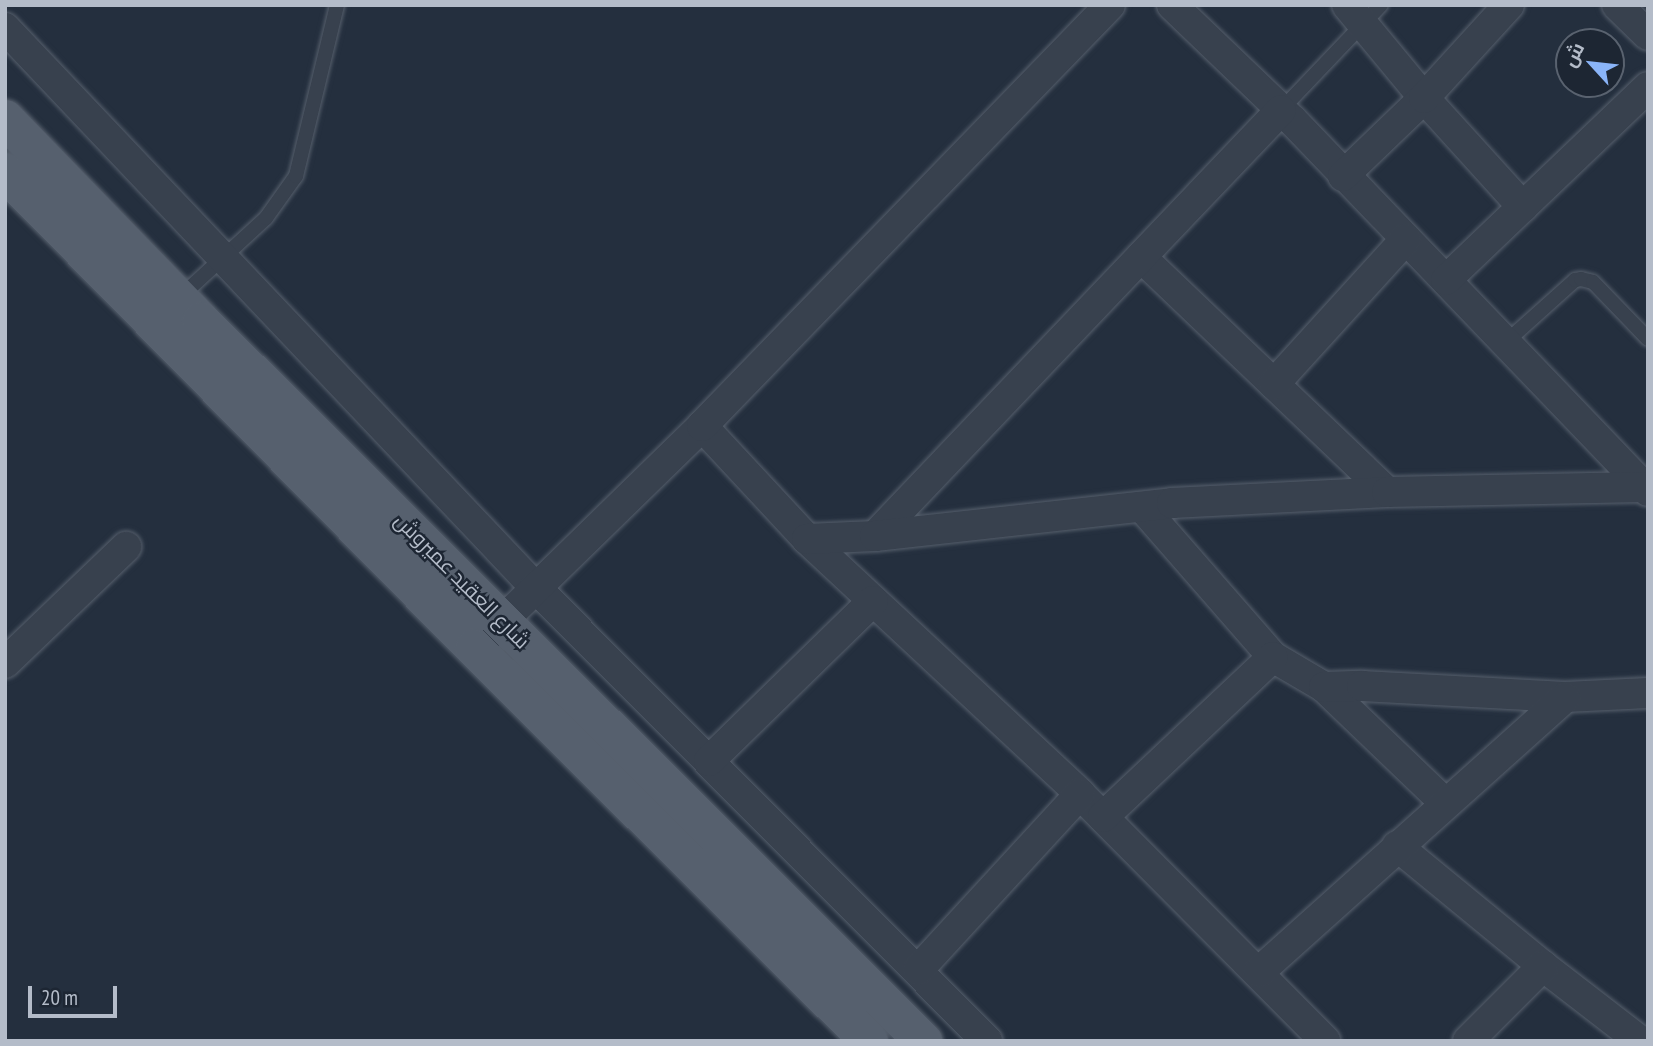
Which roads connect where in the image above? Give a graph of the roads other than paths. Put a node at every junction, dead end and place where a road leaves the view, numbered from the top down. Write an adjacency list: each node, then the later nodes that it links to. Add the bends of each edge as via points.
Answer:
1 (337, 5): 18 (lane, via 296,176 266,218)
2 (1110, 5): 24 (street)
3 (1171, 5): 11 (street)
4 (1509, 5): 9 (street)
5 (1617, 5): 8 (street)
6 (1364, 11): 9 (street); 11 (lane)
7 (5, 28): 18 (street)
8 (1648, 35)
9 (1424, 98): 14 (street); 15 (street)
10 (1643, 102): 15 (street)
11 (1281, 110): 14 (street); 17 (street)
12 (5, 119): 20 (main road, شارع العقيد عميروش)
13 (5, 172): 20 (main road, شارع العقيد عميروش)
14 (1343, 176): 16 (street)
15 (1523, 207): 19 (street)
16 (1406, 239): 19 (street); 23 (street)
17 (1141, 257): 23 (street); 28 (street)
18 (224, 259): 20 (lane); 31 (street)
19 (1446, 280): 22 (street)
20 (168, 310): 33 (main road, شارع العقيد عميروش); 34 (main road, شارع العقيد عميروش)
21 (1648, 339): 22 (lane, via 1593,282 1581,279)
22 (1506, 342): 25 (street)
23 (1274, 384): 26 (street)
24 (702, 426): 29 (street); 31 (street)
25 (1646, 489): 26 (street)
26 (1387, 492): 27 (street)
27 (1142, 507): 28 (street); 35 (street)
28 (875, 536): 29 (street)
29 (807, 539): 32 (street)
30 (126, 547): 36 (street)
31 (535, 587): 33 (street); 40 (street)
32 (873, 601): 40 (street); 41 (street)
33 (502, 621): 34 (street); 49 (main road, شارع العقيد عميروش)
34 (474, 648): 48 (main road, شارع العقيد عميروش)
35 (1273, 657): 37 (street); 43 (street)
36 (5, 663)
37 (1324, 687): 39 (street); 42 (street)
38 (1648, 693): 39 (street)
39 (1565, 697): 42 (street)
40 (709, 761): 46 (street)
41 (1080, 794): 43 (street); 46 (street)
42 (1445, 803): 44 (street)
43 (1103, 817): 47 (street)
44 (1397, 846): 45 (street); 47 (street)
45 (1543, 966): 52 (street); 53 (street)
46 (918, 970): 50 (street)
47 (1259, 972): 51 (street)
48 (869, 1041)
49 (923, 1041)
50 (987, 1041)
51 (1325, 1041)
52 (1468, 1041)
53 (1640, 1041)

